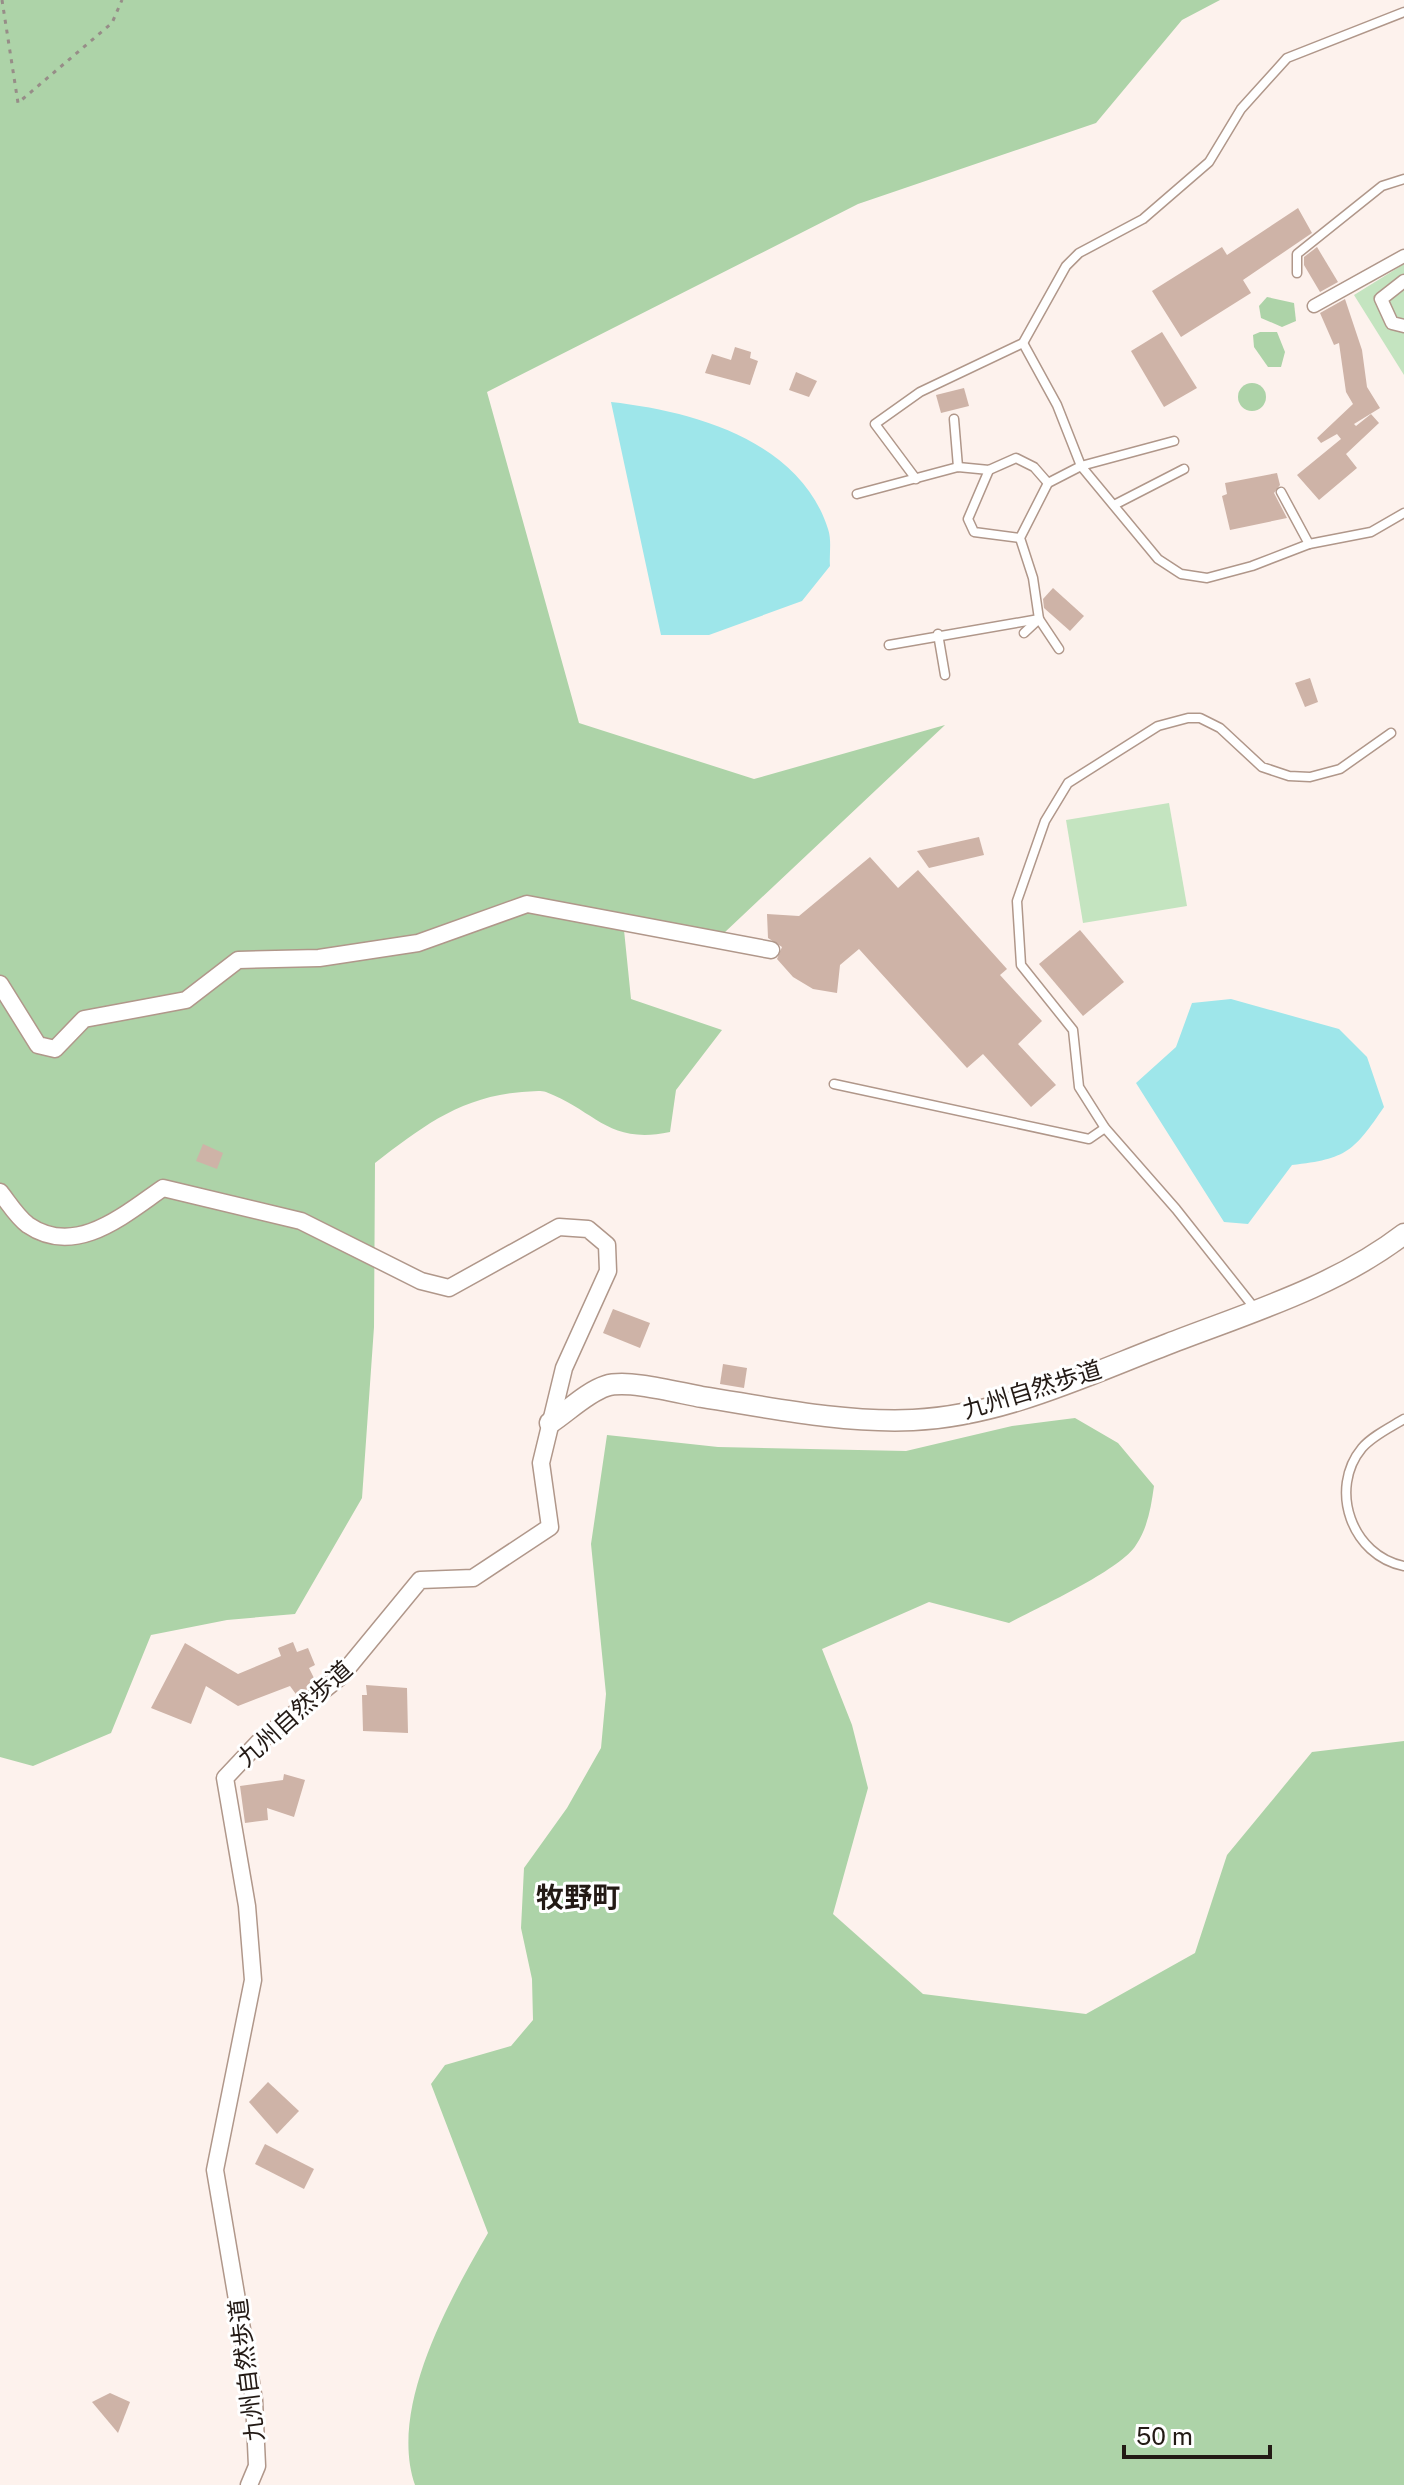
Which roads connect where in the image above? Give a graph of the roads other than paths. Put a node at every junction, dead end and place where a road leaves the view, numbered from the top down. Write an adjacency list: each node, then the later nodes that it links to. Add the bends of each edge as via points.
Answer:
1 (1404, 12): 8 (lane, via 1287,58 1241,109 1209,162 1143,219 1079,253 1066,266)
2 (1404, 179): 4 (lane, via 1382,186 1297,254)
3 (1404, 256): 6 (street)
4 (1297, 273)
5 (1404, 281): 7 (street, via 1381,299 1392,323)
6 (1314, 306)
7 (1404, 326)
8 (1023, 343): 11 (lane, via 1057,405); 15 (lane, via 920,392 875,424)
9 (954, 419): 12 (lane)
10 (1174, 441): 11 (lane)
11 (1081, 466): 16 (lane); 19 (lane)
12 (958, 467): 14 (lane); 15 (lane)
13 (1184, 469): 19 (lane)
14 (989, 470): 16 (lane, via 1016,458); 21 (lane, via 968,519 970,527 974,532)
15 (916, 479): 18 (lane)
16 (1048, 483): 21 (lane)
17 (1281, 492): 22 (lane)
18 (857, 494)
19 (1114, 505): 22 (lane, via 1158,559 1181,574 1207,578)
20 (1404, 513): 22 (lane, via 1371,532)
21 (1020, 538): 23 (lane)
22 (1309, 544)
23 (1039, 619): 24 (lane); 25 (lane); 27 (lane)
24 (1024, 633)
25 (938, 634): 26 (lane); 28 (lane)
26 (889, 645)
27 (1059, 649)
28 (945, 675)
29 (1391, 733): 33 (lane, via 1340,769 1289,776 1262,767 1211,722 1188,718 1158,726 1068,783 1045,821 1017,901 1021,965 1073,1030 1079,1087)
30 (771, 950): 31 (street, via 527,904 418,943 319,958 238,960 186,1000 84,1019 55,1049 38,1045)
31 (0, 984)
32 (834, 1084): 33 (lane, via 1089,1139)
33 (1105, 1128): 36 (lane)
34 (0, 1192): 38 (street, via 27,1224 74,1237 106,1226 163,1188 301,1221 421,1281 449,1288 559,1227 588,1229 607,1245 608,1271 564,1368)
35 (1404, 1234): 36 (street, 九州自然歩道, via 1331,1279)
36 (1256, 1311): 38 (street, 九州自然歩道, via 1048,1390 977,1411 916,1420 839,1418 607,1386)
37 (1404, 1419): 39 (lane, via 1363,1446 1346,1474 1353,1530 1370,1552)
38 (550, 1423): 40 (street, 九州自然歩道, via 541,1463 550,1527 473,1578 420,1580 341,1676 258,1743 225,1778 247,1906 253,1980 215,2170 254,2400 257,2466)
39 (1404, 1566)
40 (249, 2485)

